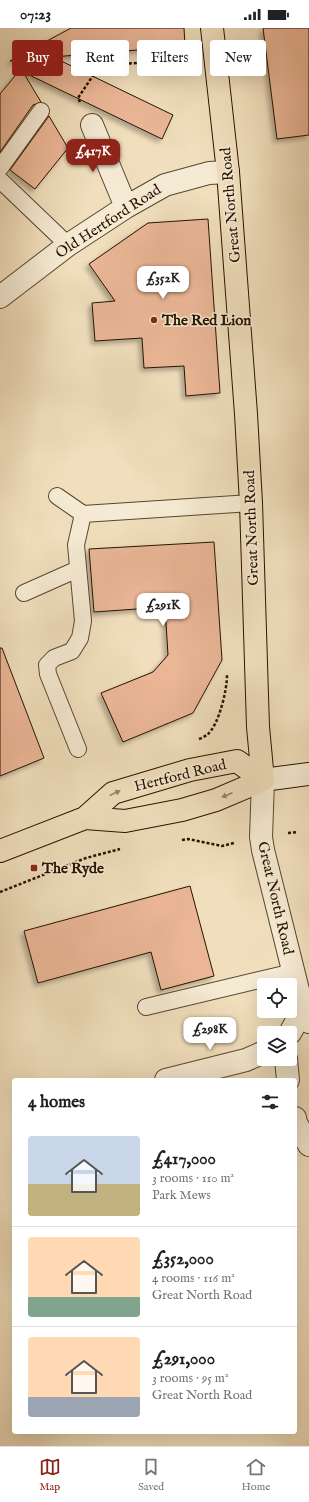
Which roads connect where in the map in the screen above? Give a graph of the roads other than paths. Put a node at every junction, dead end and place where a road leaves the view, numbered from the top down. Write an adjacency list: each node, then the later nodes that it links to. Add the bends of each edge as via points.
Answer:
1 (212, 28): 5 (main road, Great North Road)
2 (41, 111): 4 (lane)
3 (92, 125): 7 (street)
4 (0, 168)
5 (228, 172): 7 (street, Old Hertford Road, via 209,173 165,185); 11 (main road, Great North Road)
6 (0, 180): 8 (lane)
7 (126, 207): 8 (street, Old Hertford Road)
8 (68, 245): 9 (street, Old Hertford Road)
9 (0, 297)
10 (57, 496): 12 (lane)
11 (251, 503): 12 (lane); 17 (main road, Great North Road, via 258,727)
12 (83, 514): 13 (lane, via 76,545)
13 (78, 569): 14 (lane); 15 (lane, via 83,621 80,638 72,651 54,658 47,665 48,674)
14 (24, 593)
15 (78, 749)
16 (309, 774): 17 (street)
17 (263, 780): 18 (main road, Hertford Road, one-way to 18, via 216,800 182,810 125,821); 18 (main road, Hertford Road, one-way to 17, via 113,793 190,770 237,761); 20 (street, Great North Road, via 263,850)
18 (86, 818): 19 (main road, Hertford Road)
19 (0, 851)
20 (293, 972): 21 (lane); 22 (street, Great North Road)
21 (146, 1007)
22 (306, 1016): 23 (street)
23 (297, 1026)
24 (257, 1055): 26 (street)
25 (287, 1066): 27 (street)
26 (174, 1078)
27 (288, 1078)
28 (297, 1125): 29 (street)
29 (309, 1145)

